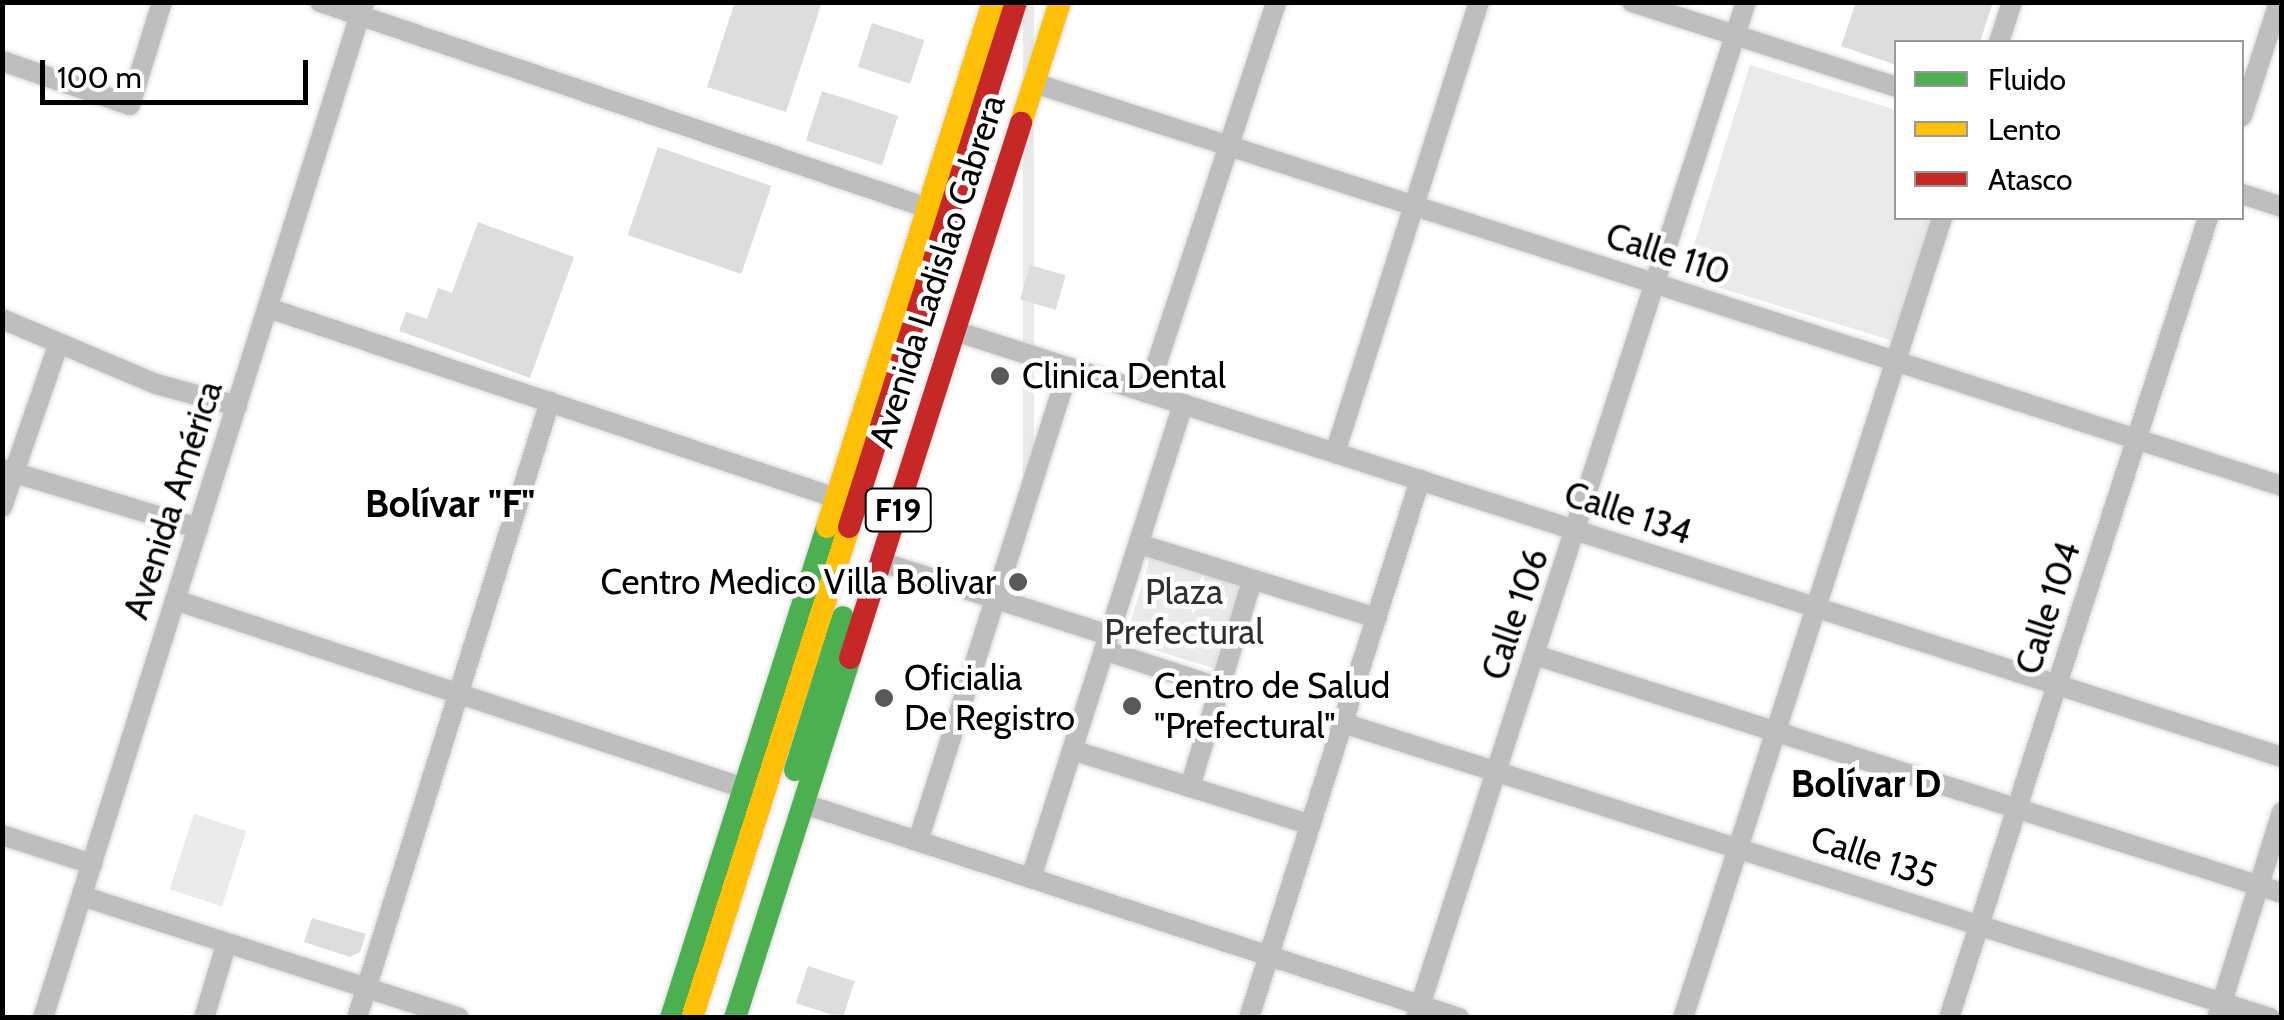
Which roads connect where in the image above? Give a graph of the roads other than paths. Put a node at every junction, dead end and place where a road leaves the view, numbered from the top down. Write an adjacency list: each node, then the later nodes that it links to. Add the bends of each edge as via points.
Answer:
1 (162, 2): 16 (street, via 130,104)
2 (320, 2): 13 (street)
3 (993, 2): 24 (main road, Avenida Ladislao Cabrera / F19)
4 (1016, 2): 89 (main road, Avenida Ladislao Cabrera / F19)
5 (1038, 2): 90 (main road, Avenida Ladislao Cabrera / F19)
6 (1060, 2): 17 (main road, Avenida Ladislao Cabrera / F19)
7 (1276, 2): 20 (street)
8 (1479, 2): 22 (street)
9 (1632, 2): 14 (street)
10 (1746, 2): 14 (street, Calle 106)
11 (2012, 2): 15 (street)
12 (2279, 2): 19 (street)
13 (362, 9): 24 (street); 28 (street, Avenida América)
14 (1735, 35): 18 (street); 27 (street, Calle 106)
15 (2001, 40)
16 (2, 61)
17 (1034, 83): 20 (street, Calle 110); 30 (main road, Avenida Ladislao Cabrera / F19)
18 (1894, 86)
19 (2244, 110)
20 (1229, 146): 22 (street, Calle 110); 34 (street)
21 (2244, 195): 23 (street)
22 (1414, 206): 27 (street, Calle 110); 39 (street)
23 (2282, 207)
24 (928, 208): 43 (main road, Avenida Ladislao Cabrera / F19)
25 (1941, 220): 32 (street)
26 (2207, 220): 38 (street, Calle 104)
27 (1655, 284): 32 (street, Calle 110); 46 (street, Calle 106)
28 (268, 308): 35 (street); 37 (street, Avenida América)
29 (2, 320): 31 (street)
30 (955, 331): 33 (street, Calle 134); 48 (main road, Avenida Ladislao Cabrera / F19)
31 (58, 346): 37 (street); 40 (street)
32 (1896, 362): 38 (street, Calle 110); 52 (street)
33 (1069, 368): 34 (street, Calle 134); 50 (street)
34 (1148, 393): 36 (street, Calle 134)
35 (550, 401): 43 (street); 58 (street)
36 (1184, 404): 39 (street, Calle 134); 47 (street)
37 (236, 406): 45 (street, Avenida América)
38 (2137, 439): 42 (street, Calle 110); 56 (street, Calle 104)
39 (1335, 453): 41 (street, Calle 134)
40 (8, 470): 44 (street); 45 (street)
41 (1420, 480): 46 (street, Calle 134); 53 (street)
42 (2282, 486)
43 (836, 498): 65 (main road, Avenida Ladislao Cabrera / F19)
44 (2, 507)
45 (198, 528): 51 (street, Avenida América)
46 (1577, 531): 52 (street, Calle 134); 55 (street, Calle 106)
47 (1138, 544): 49 (street); 54 (street)
48 (881, 562): 50 (street); 66 (main road, Avenida Ladislao Cabrera / F19)
49 (1252, 580): 53 (street); 57 (street)
50 (997, 599): 54 (street); 71 (street)
51 (175, 600): 58 (street); 73 (street, Avenida América)
52 (1816, 608): 56 (street, Calle 134); 60 (street)
53 (1377, 618): 59 (street)
54 (1107, 643): 57 (street); 61 (street)
55 (1535, 655): 60 (street); 63 (street, Calle 106)
56 (2056, 685): 62 (street, Calle 134); 67 (street, Calle 104)
57 (1220, 688): 64 (street)
58 (459, 693): 65 (street); 81 (street)
59 (1344, 722): 63 (street, Calle 135); 69 (street)
60 (1777, 728): 67 (street); 72 (street)
61 (1072, 750): 64 (street); 74 (street)
62 (2282, 757)
63 (1496, 771): 72 (street, Calle 135); 83 (street, Calle 106)
64 (1190, 787): 69 (street)
65 (744, 788): 88 (main road, Avenida Ladislao Cabrera / F19)
66 (804, 804): 71 (street); 91 (main road, Avenida Ladislao Cabrera / F19)
67 (2020, 808): 75 (street); 78 (street, Calle 104)
68 (2282, 812): 75 (street)
69 (1311, 825): 80 (street)
70 (2, 835): 73 (street)
71 (918, 841): 74 (street)
72 (1738, 848): 78 (street, Calle 135); 94 (street)
73 (92, 864): 77 (street, Avenida América)
74 (1031, 878): 80 (street)
75 (2259, 886): 76 (street); 82 (street)
76 (2282, 892)
77 (82, 896): 79 (street); 84 (street, Avenida América)
78 (1979, 925): 82 (street, Calle 135); 95 (street, Calle 104)
79 (226, 946): 81 (street); 85 (street)
80 (1270, 956): 83 (street); 92 (street)
81 (366, 988): 86 (street); 87 (street)
82 (2219, 1010): 96 (street, Calle 135)
83 (1418, 1011): 93 (street)
84 (43, 1018)
85 (204, 1018)
86 (357, 1018)
87 (458, 1018)
88 (671, 1018)
89 (692, 1018)
90 (716, 1018)
91 (735, 1018)
92 (1249, 1018)
93 (1459, 1018)
94 (1683, 1018)
95 (1949, 1018)
96 (2270, 1018)

